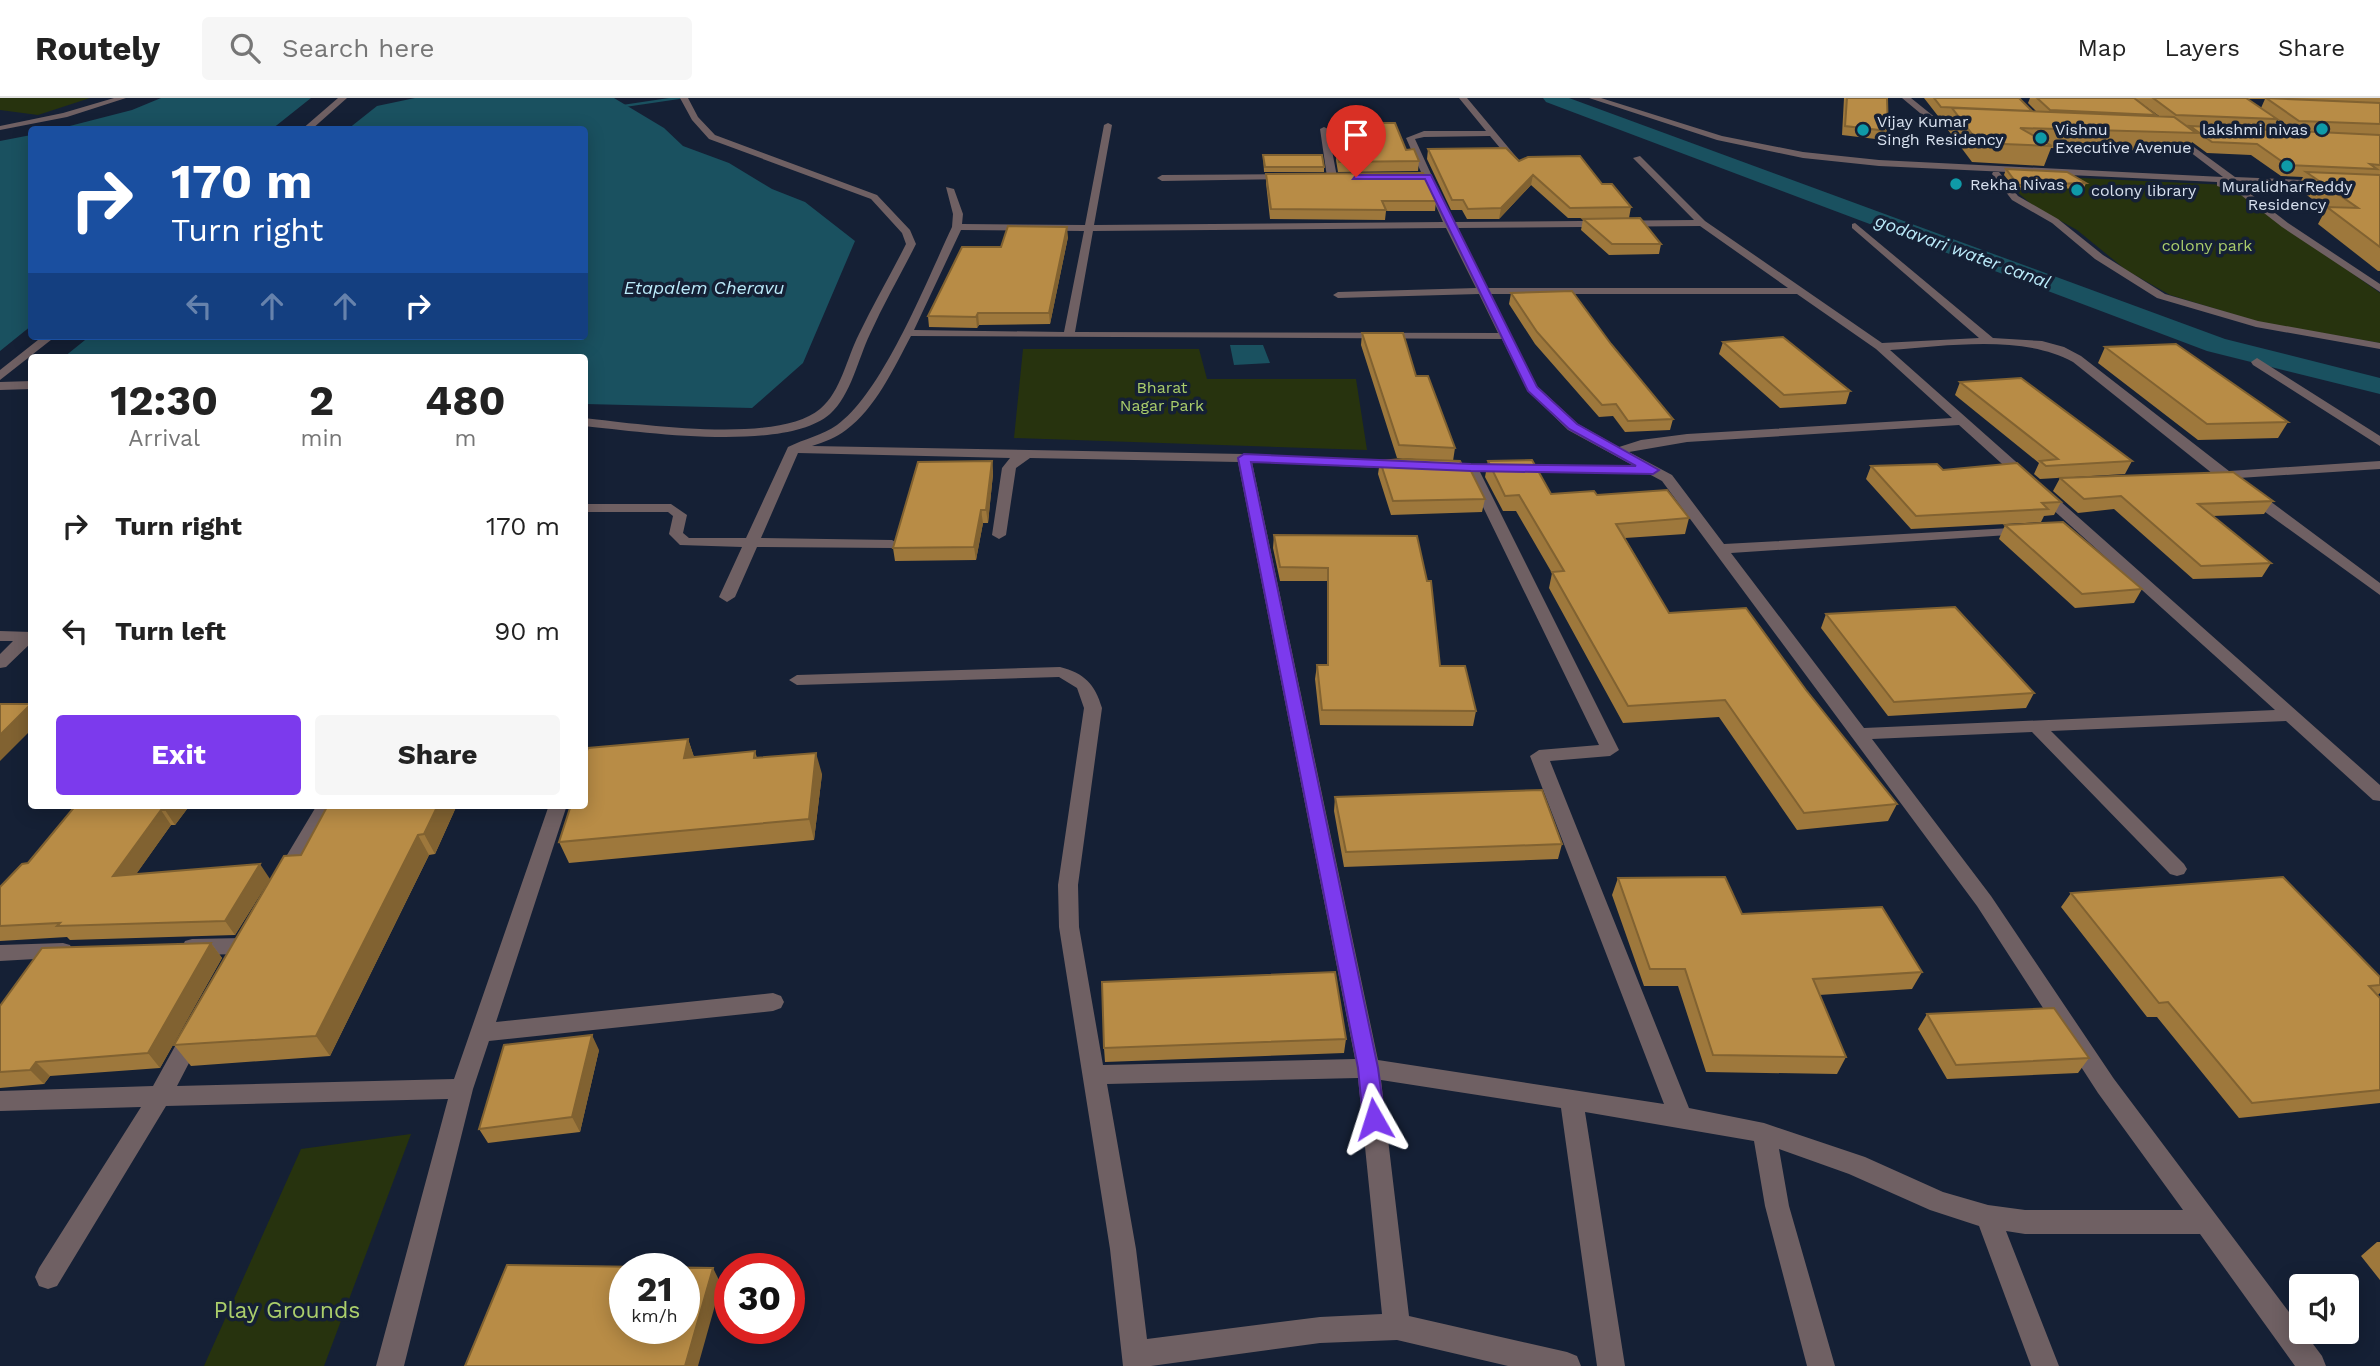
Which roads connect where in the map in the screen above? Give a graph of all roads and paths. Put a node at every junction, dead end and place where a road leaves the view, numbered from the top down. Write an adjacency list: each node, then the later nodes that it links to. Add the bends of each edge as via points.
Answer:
1 (122, 98): 11 (street)
2 (343, 98): 10 (street)
3 (684, 98): 54 (street, via 712,137 874,197 907,232 911,244 841,390 825,413 808,424 722,432)
4 (1463, 98): 14 (street)
5 (1593, 98): 29 (street, via 1720,138 1803,155 1879,163)
6 (1906, 98): 8 (street, via 1935,121)
7 (2258, 103): 18 (street, via 2244,103)
8 (1976, 123)
9 (1108, 125): 36 (street)
10 (310, 126)
11 (0, 128)
12 (1324, 129): 24 (street)
13 (2160, 129): 15 (street)
14 (1492, 133): 21 (street); 27 (street, via 1412,136)
15 (2171, 133): 16 (street); 29 (street)
16 (2184, 133)
17 (2277, 136): 18 (street)
18 (2291, 136): 19 (street)
19 (2316, 137)
20 (1637, 158): 32 (street)
21 (1520, 166)
22 (1293, 177): 28 (street)
23 (1319, 177): 24 (street)
24 (1332, 177): 25 (street)
25 (1346, 177)
26 (1414, 177): 27 (street)
27 (1428, 177): 33 (street)
28 (1162, 178)
29 (2233, 180): 30 (street); 37 (street)
30 (2340, 184)
31 (949, 189): 35 (street, via 958,214)
32 (1702, 223): 33 (street); 40 (street)
33 (1450, 226): 36 (street); 39 (street)
34 (1854, 226): 46 (street)
35 (957, 227): 36 (street); 42 (street)
36 (1089, 228): 43 (street)
37 (2380, 283)
38 (2380, 289): 48 (street, via 2233,185 1996,174 2015,198 2161,296 2256,324)
39 (1484, 291): 40 (street); 41 (street); 44 (street)
40 (1799, 291): 47 (street)
41 (1338, 295)
42 (906, 333): 43 (street); 56 (street, via 874,388 845,424 826,438)
43 (1069, 335): 44 (street)
44 (1506, 336): 57 (street, via 1532,388 1573,427)
45 (45, 340): 50 (street)
46 (1992, 343): 47 (street); 63 (street, via 2046,346 2077,359)
47 (1880, 346): 53 (street)
48 (2380, 346)
49 (2257, 362): 55 (street)
50 (2, 373)
51 (28, 385): 52 (street)
52 (0, 386)
53 (1963, 421): 57 (street, via 1687,438); 66 (street, via 2043,486)
54 (588, 422)
55 (2380, 442)
56 (793, 450): 58 (street); 68 (street)
57 (1618, 451): 62 (street)
58 (1028, 454): 59 (street); 67 (street, via 1009,468)
59 (1244, 458): 60 (street); 95 (street)
60 (1410, 465)
61 (2380, 465): 63 (street)
62 (1653, 470): 70 (street, via 1667,478); 101 (street, via 1479,468 1610,750 1539,756)
63 (2226, 475): 64 (street); 71 (street)
64 (2199, 477)
65 (588, 508): 68 (street, via 671,508 680,515 676,534 685,542)
66 (2081, 526): 70 (street); 78 (street)
67 (999, 536)
68 (750, 543): 69 (street); 72 (street)
69 (892, 544)
70 (1720, 549): 80 (street)
71 (2380, 590)
72 (727, 597)
73 (0, 636): 74 (street)
74 (28, 637)
75 (28, 638): 76 (street)
76 (0, 663)
77 (797, 680): 96 (street, via 1060,671 1084,683 1093,708 1068,885 1069,927)
78 (2291, 715): 79 (street); 81 (street)
79 (2036, 726): 80 (street); 84 (street)
80 (1858, 734): 104 (street, via 1984,901 2106,1086)
81 (2380, 795)
82 (324, 809): 85 (street)
83 (557, 809): 94 (street)
84 (2177, 869)
85 (275, 892)
86 (256, 924): 87 (street)
87 (243, 946): 88 (street); 91 (street)
88 (176, 948)
89 (81, 950): 90 (street)
90 (0, 953)
91 (229, 969)
92 (773, 1002): 94 (street)
93 (203, 1015): 98 (street)
94 (481, 1033): 97 (street)
95 (1368, 1068): 96 (street); 99 (street); 106 (street)
96 (1094, 1075): 107 (street)
97 (462, 1089): 98 (street); 108 (street)
98 (160, 1096): 100 (street); 105 (street)
99 (1571, 1099): 101 (street); 110 (street)
100 (0, 1101)
101 (1681, 1116): 102 (street)
102 (1764, 1133): 103 (street); 111 (street, via 1777,1206)
103 (1988, 1217): 104 (street, via 2025,1222); 112 (street)
104 (2208, 1222): 113 (street)
105 (48, 1277)
106 (1397, 1326): 107 (street, via 1320,1330); 109 (street)
107 (1136, 1360)
108 (390, 1366)
109 (1567, 1366)
110 (1611, 1366)
111 (1821, 1366)
112 (2045, 1366)
113 (2312, 1366)

